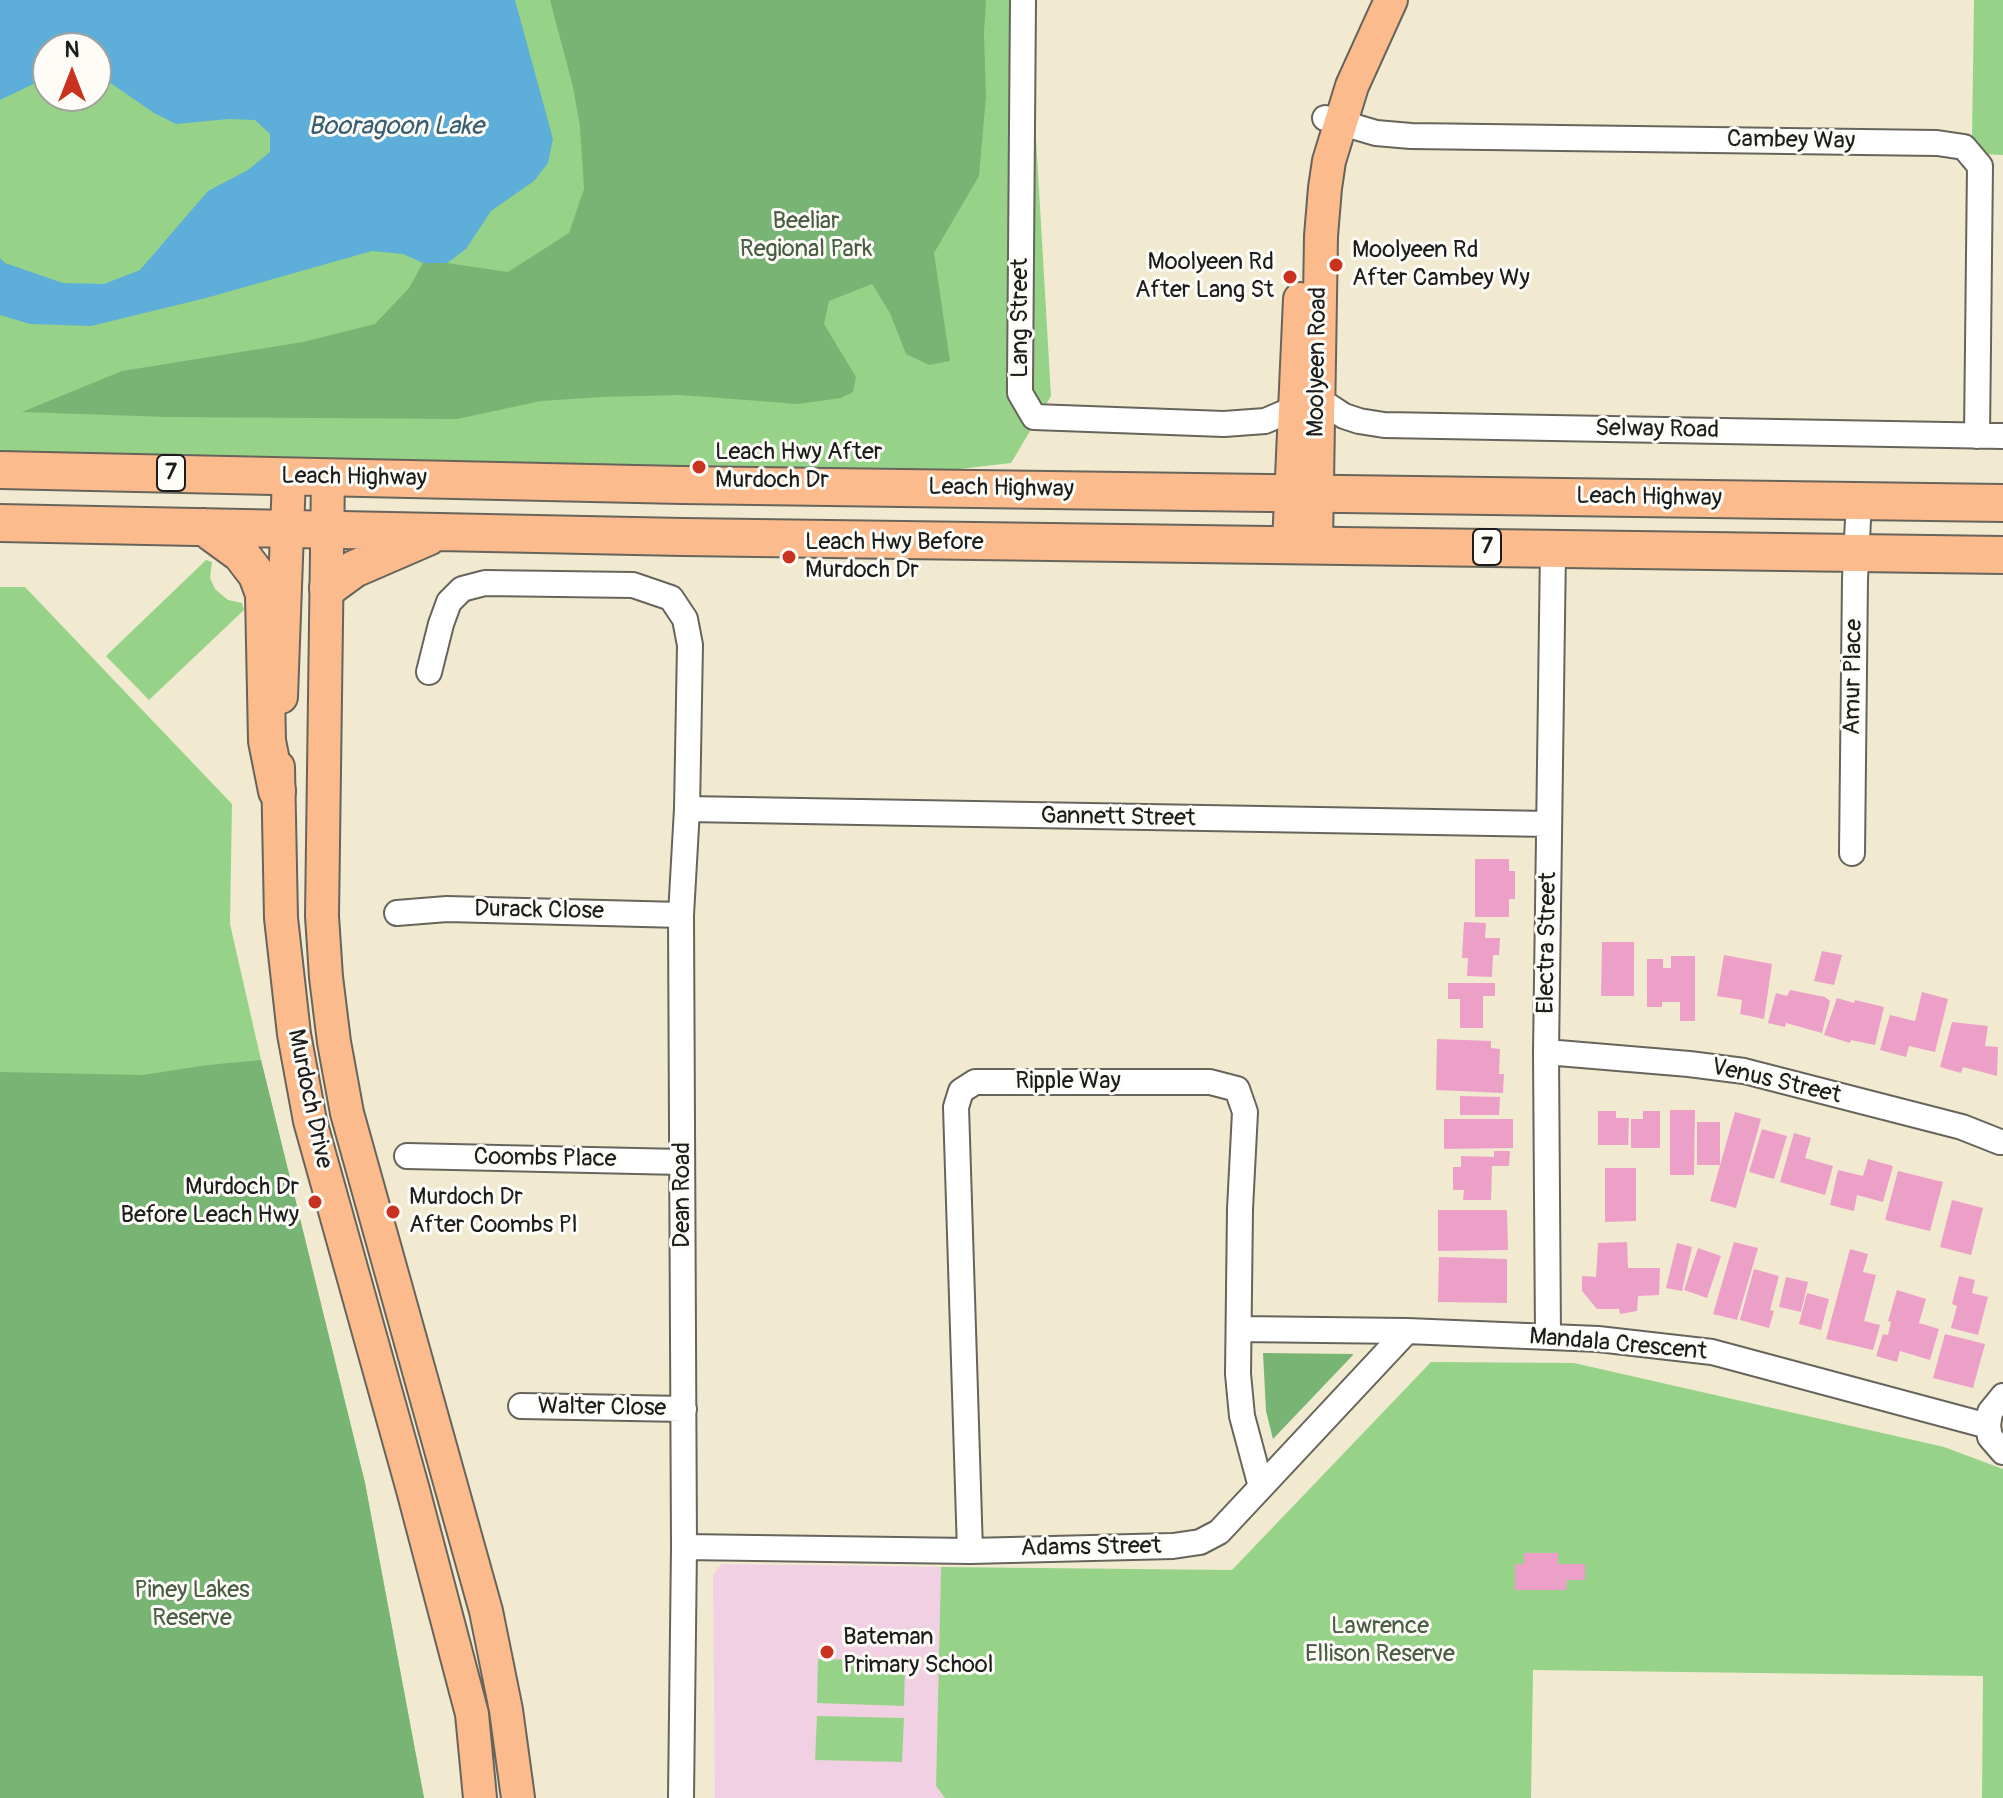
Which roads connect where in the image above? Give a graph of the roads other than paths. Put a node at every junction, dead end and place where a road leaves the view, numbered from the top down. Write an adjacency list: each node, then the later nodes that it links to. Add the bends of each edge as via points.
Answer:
1 (1023, 0): 5 (street, Lang Street, via 1020,393 1034,417 1224,424 1265,421)
2 (1375, 0): 4 (main road, Moolyeen Road, via 1342,72)
3 (1391, 0): 4 (main road, Moolyeen Road)
4 (1332, 120): 5 (main road, Moolyeen Road); 6 (street, Cambey Way, via 1376,133 1411,136 1964,147 1980,166)
5 (1306, 404): 6 (street, Selway Road, via 1384,425); 12 (main road, Moolyeen Road)
6 (1977, 436): 7 (street, Selway Road)
7 (2003, 436)
8 (0, 470): 9 (highway, Leach Highway / 7)
9 (289, 476): 10 (highway, Leach Highway / 7); 17 (main road, Murdoch Drive)
10 (328, 477): 11 (highway, Leach Highway / 7); 18 (main road, Murdoch Drive)
11 (682, 485): 12 (highway, Leach Highway / 7); 20 (highway)
12 (1303, 494): 13 (highway, Leach Highway / 7); 21 (main road, Moolyeen Road)
13 (1859, 500): 14 (highway, Leach Highway / 7); 23 (street, Amur Place)
14 (2003, 503)
15 (0, 523): 16 (highway, 7)
16 (204, 527): 17 (highway, 7); 27 (highway, via 241,554 264,594 267,741)
17 (288, 528): 18 (highway, 7); 27 (main road, Murdoch Drive)
18 (328, 529): 19 (highway, 7); 25 (main road, Murdoch Drive)
19 (440, 532): 20 (highway, 7); 25 (highway, via 354,569)
20 (683, 537): 21 (highway, 7)
21 (1302, 545): 22 (highway, 7)
22 (1553, 548): 23 (highway, 7); 29 (street, Electra Street)
23 (1856, 553): 24 (highway, 7); 30 (street, Amur Place)
24 (2003, 555)
25 (328, 588): 49 (main road, Murdoch Drive, via 322,916 334,1042 347,1113 486,1611)
26 (429, 672): 28 (street, Dean Road, via 449,602 462,589 485,583 633,585 671,598 685,619 690,645)
27 (277, 791): 48 (main road, Murdoch Drive, via 286,978 310,1121 472,1714)
28 (687, 809): 29 (street, Gannett Street); 32 (street, Dean Road)
29 (1549, 824): 33 (street, Electra Street)
30 (1852, 853)
31 (397, 913): 32 (street, Durack Close, via 447,909)
32 (681, 915): 36 (street, Dean Road)
33 (1546, 1052): 34 (street, Venus Street, via 1744,1071 1962,1127); 39 (street, Electra Street)
34 (2000, 1142)
35 (407, 1156): 36 (street, Coombs Place)
36 (682, 1162): 42 (street, Dean Road)
37 (1239, 1329): 38 (street, Mandala Crescent); 45 (street, Ripple Way, via 1242,1416); 47 (street, Ripple Way, via 1245,1112 1237,1089 1210,1082 975,1082 961,1091 955,1140)
38 (1407, 1331): 39 (street, Mandala Crescent); 45 (street, Adams Street)
39 (1548, 1337): 43 (street, Mandala Crescent, via 1712,1352)
40 (2003, 1396): 43 (street, via 1990,1412)
41 (521, 1406): 42 (street, Walter Close)
42 (684, 1409): 46 (street, Dean Road)
43 (1988, 1426): 44 (street)
44 (2003, 1452)
45 (1261, 1487): 47 (street, Adams Street, via 1219,1532 1200,1542)
46 (684, 1547): 47 (street, Adams Street); 50 (street, Dean Road)
47 (970, 1551)
48 (480, 1798)
49 (518, 1798)
50 (681, 1798)

